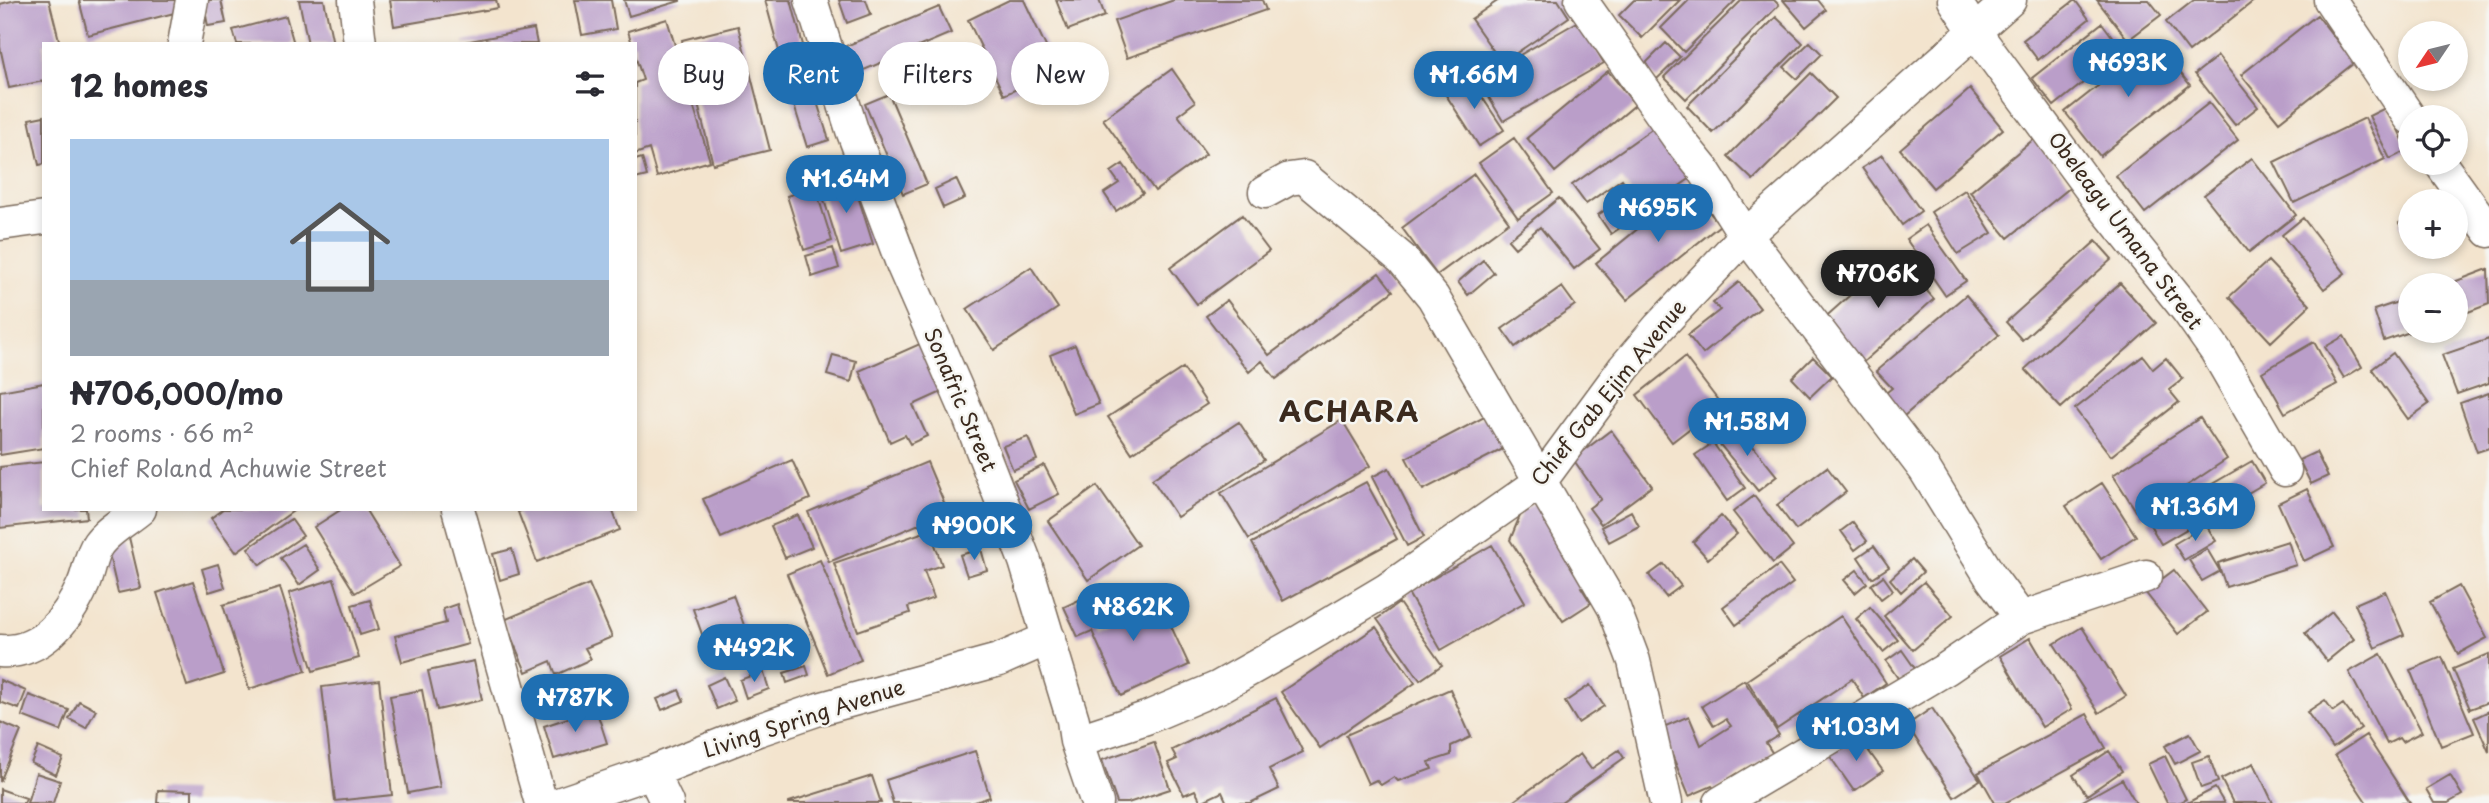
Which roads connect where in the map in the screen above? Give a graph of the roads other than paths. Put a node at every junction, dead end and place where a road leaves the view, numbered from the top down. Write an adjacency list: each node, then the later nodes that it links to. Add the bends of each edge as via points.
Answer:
1 (192, 0): 9 (street)
2 (355, 0): 10 (street)
3 (811, 0): 24 (street, Sonafric Street, via 852,130 1025,561)
4 (1581, 0): 17 (street)
5 (1954, 0): 8 (street, Obeleagu Umana Street)
6 (2010, 0): 8 (street, Chief Gab Ejim Avenue)
7 (2330, 0): 11 (street)
8 (1975, 32): 17 (street, Chief Gab Ejim Avenue); 18 (street, Obeleagu Umana Street, via 2187,310)
9 (184, 42)
10 (360, 42)
11 (2401, 105)
12 (2449, 175): 16 (street)
13 (1265, 191): 19 (street, via 1304,177 1402,259 1433,297)
14 (42, 218): 15 (street)
15 (0, 224)
16 (2489, 231)
17 (1747, 234): 19 (street, Chief Gab Ejim Avenue, via 1624,368); 23 (street, via 1925,470)
18 (2285, 470)
19 (1540, 482): 26 (street, Chief Gab Ejim Avenue, via 1386,590 1286,650 1219,687); 32 (street, via 1614,608 1634,662)
20 (138, 511): 25 (street, via 98,544 83,585 47,636 27,649)
21 (459, 511): 28 (street)
22 (2146, 576): 23 (street)
23 (2021, 618): 33 (street, via 1946,669)
24 (1049, 638): 26 (street, Sonafric Street); 27 (street, Living Spring Avenue, via 999,660 819,709)
25 (0, 651)
26 (1076, 741): 31 (street, Sonafric Street)
27 (652, 772): 29 (street, Living Spring Avenue); 30 (street)
28 (541, 803)
29 (561, 803)
30 (667, 803)
31 (1097, 803)
32 (1666, 803)
33 (1720, 803)

